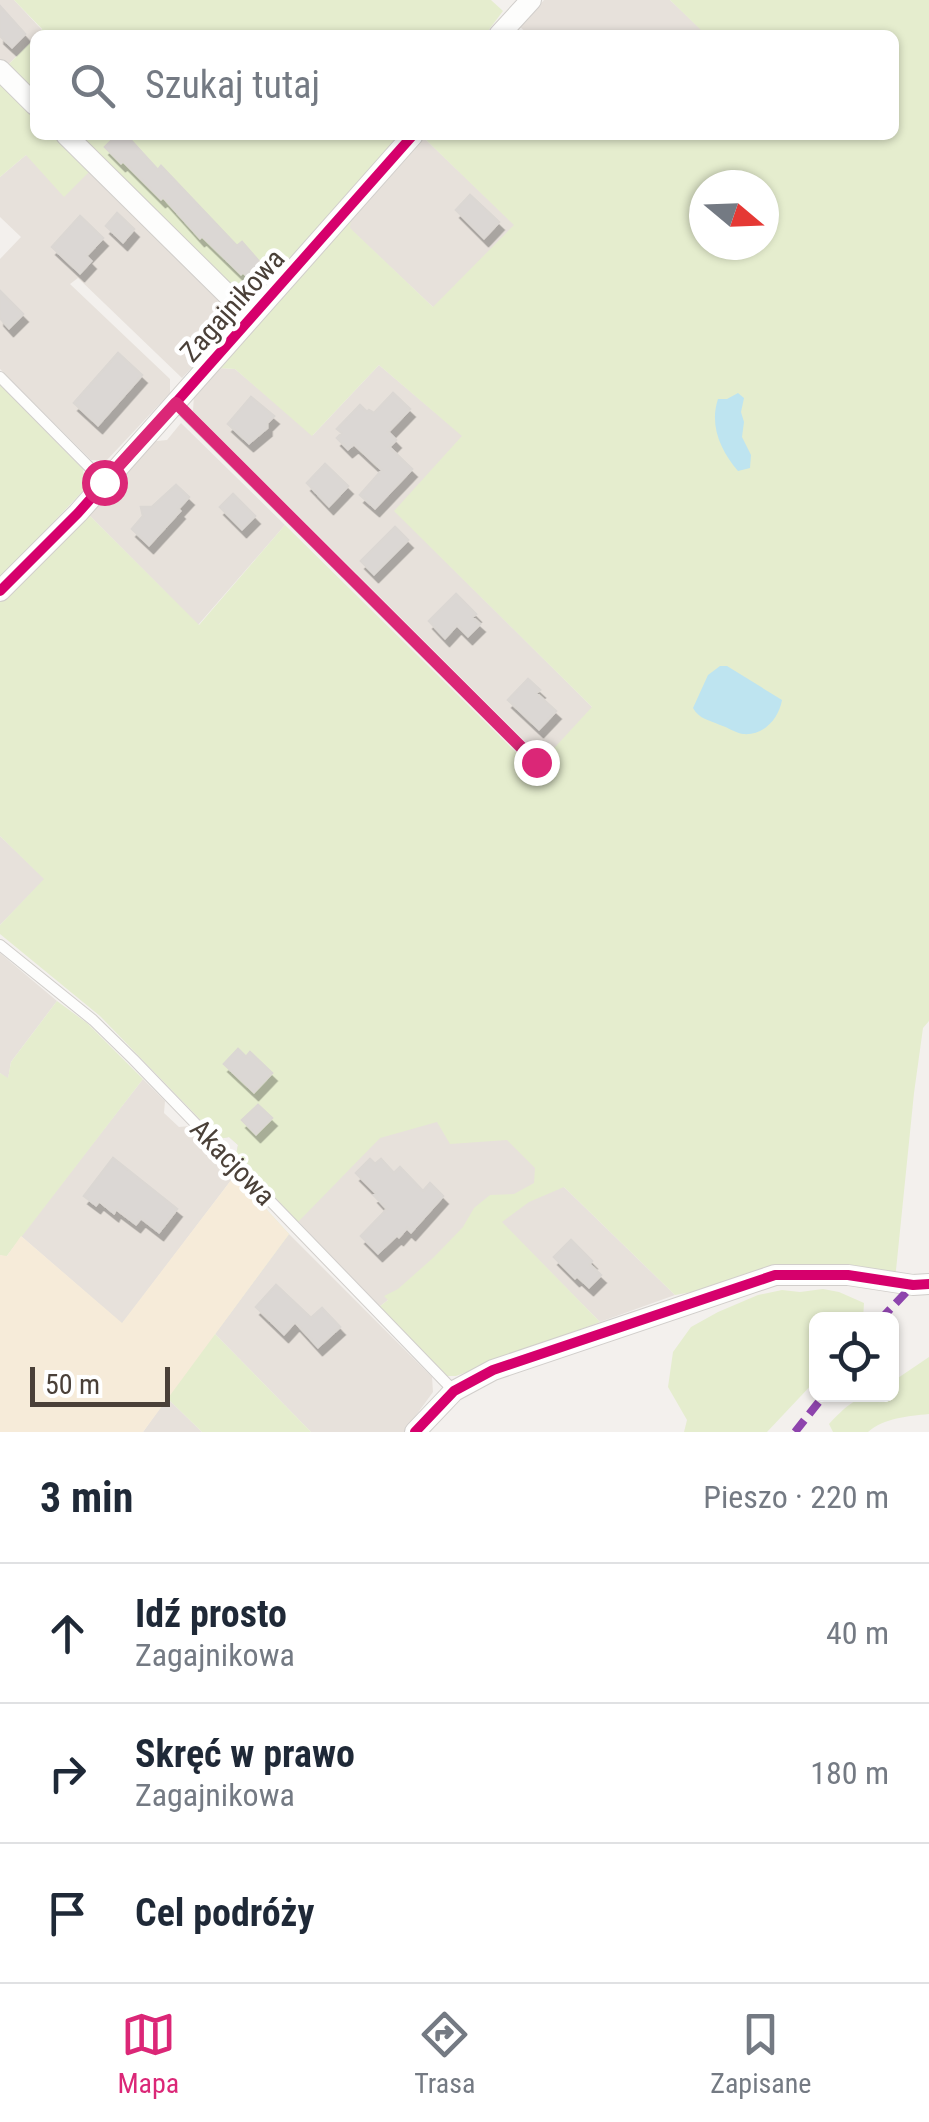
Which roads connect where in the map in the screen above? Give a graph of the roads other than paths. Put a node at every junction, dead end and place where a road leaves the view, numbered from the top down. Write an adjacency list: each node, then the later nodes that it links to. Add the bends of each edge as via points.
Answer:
1 (531, 0): 2 (street)
2 (504, 30)
3 (0, 70): 4 (street)
4 (30, 99)
5 (71, 140): 7 (street)
6 (409, 140): 7 (street, Zagajnikowa)
7 (251, 318): 9 (street, Zagajnikowa)
8 (0, 378): 10 (lane)
9 (176, 403): 10 (street, Zagajnikowa); 12 (lane, Zagajnikowa)
10 (104, 482): 11 (street, Zagajnikowa)
11 (0, 591)
12 (536, 762)
13 (0, 945): 15 (lane, Akacjowa, via 133,1059)
14 (929, 1284): 15 (street, via 775,1275 492,1370)
15 (454, 1391): 16 (street)
16 (415, 1432)

